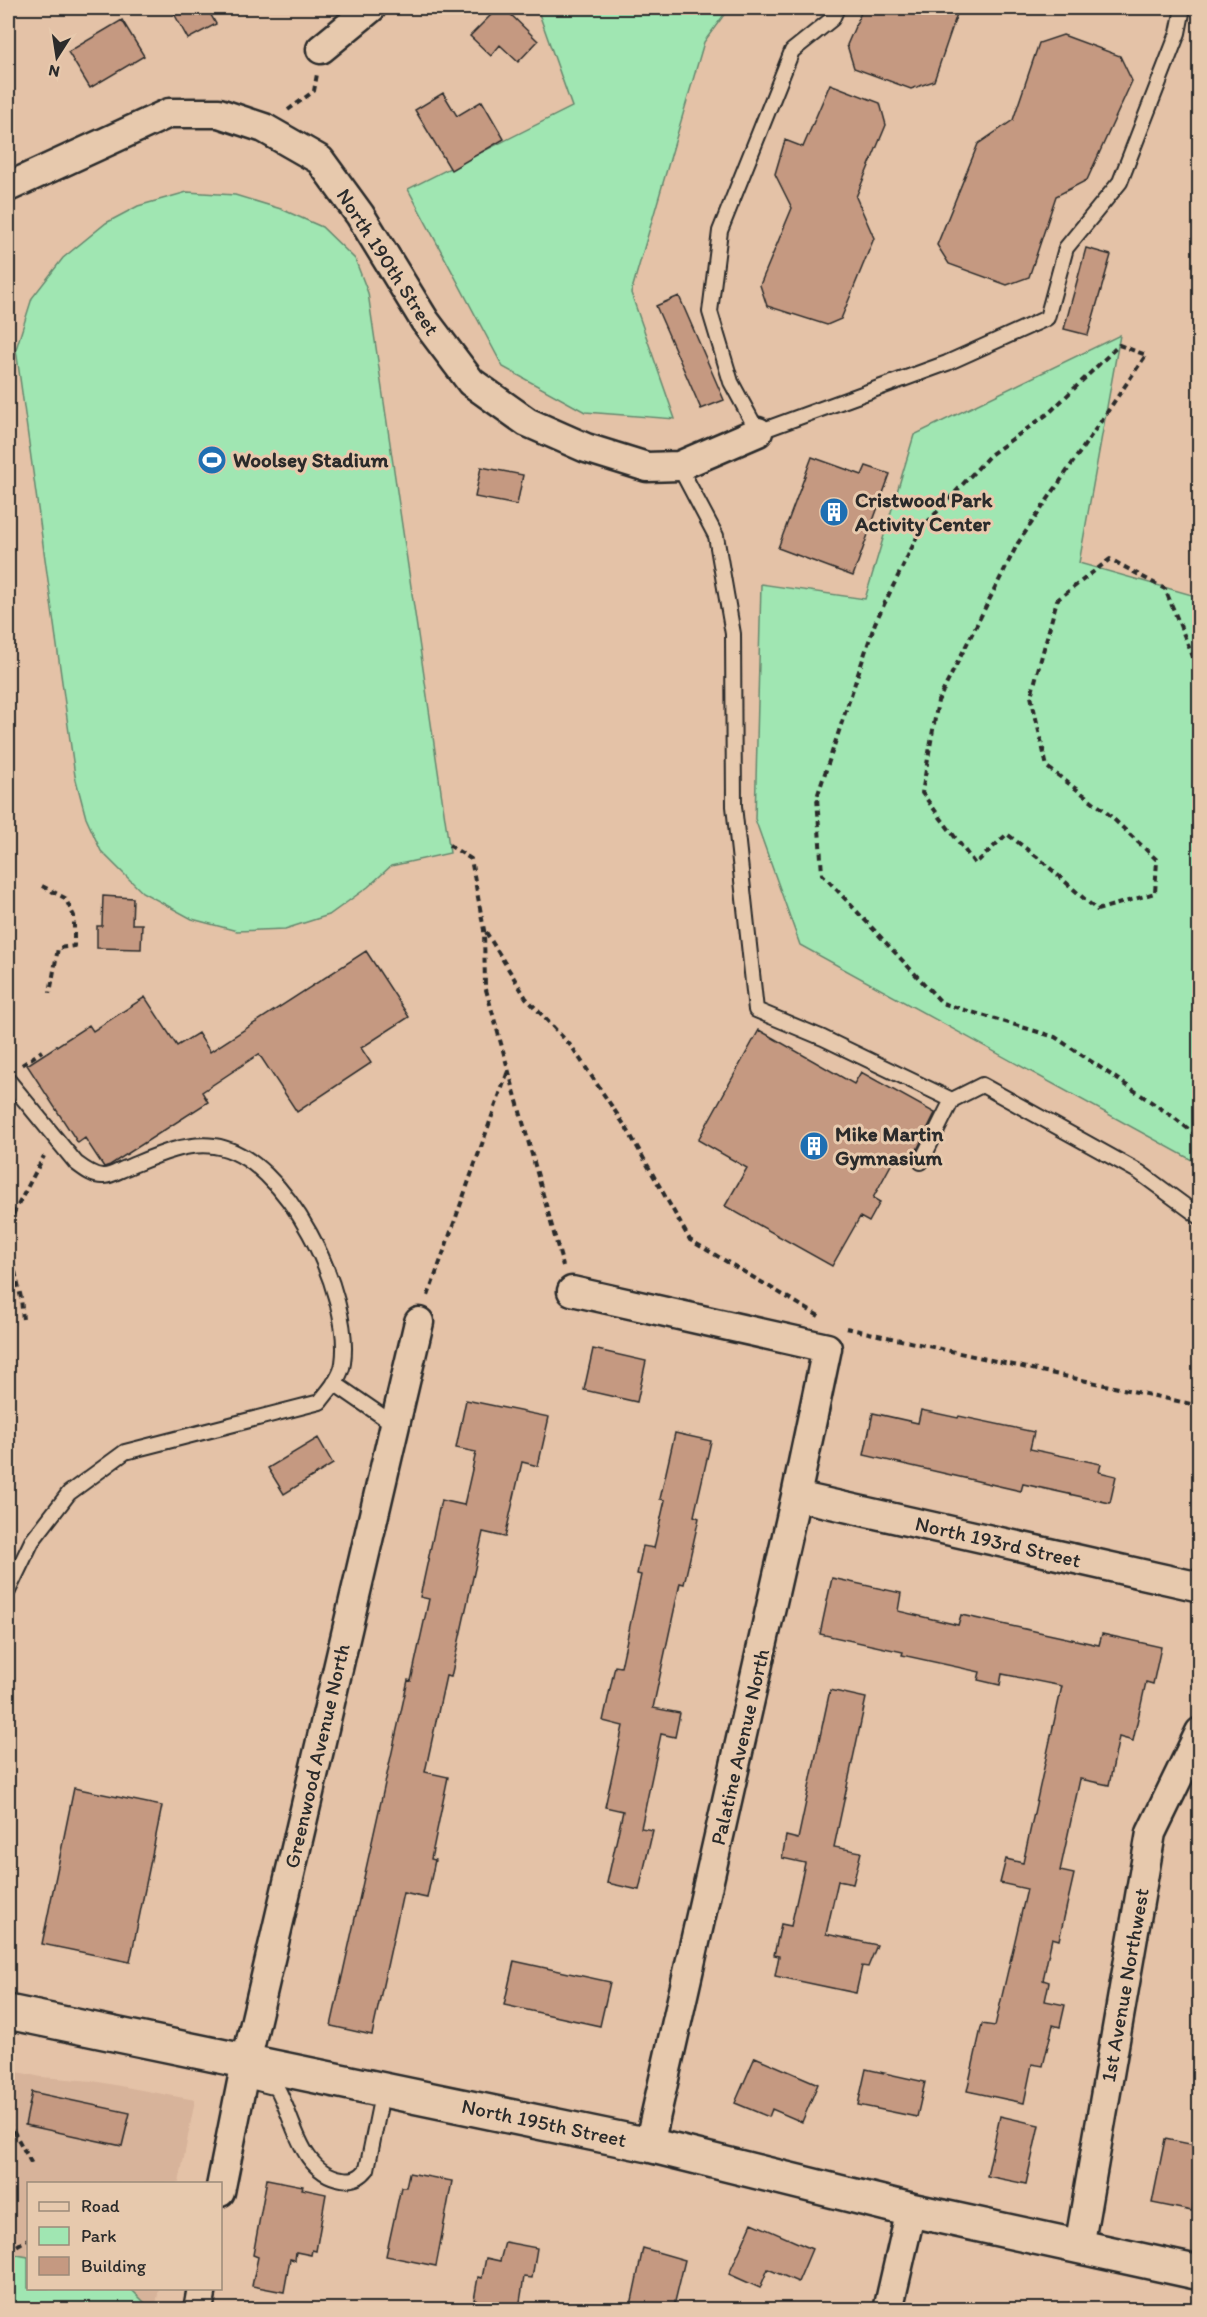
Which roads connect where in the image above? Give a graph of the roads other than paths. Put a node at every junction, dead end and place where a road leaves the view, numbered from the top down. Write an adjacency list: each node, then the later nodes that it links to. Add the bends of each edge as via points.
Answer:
1 (370, 8): 4 (street)
2 (837, 8): 6 (lane, via 832,19 792,51 720,231 710,312 731,382)
3 (1183, 8): 6 (lane, via 1178,33 1120,182 1066,248 1047,318 947,363)
4 (321, 49)
5 (8, 187): 7 (street, North 190th Street, via 169,113 219,113 264,128 320,160 360,215 425,321 471,382 527,422 586,448 647,467)
6 (758, 432): 7 (street, North 190th Street)
7 (679, 466): 9 (lane, via 716,536 733,634 734,806 756,1010)
8 (8, 1080): 14 (lane, via 87,1172 104,1176 175,1148 214,1146 250,1160 290,1201 320,1252 342,1326 343,1364)
9 (952, 1100): 10 (lane); 11 (lane, via 982,1085 1139,1172)
10 (921, 1162)
11 (1200, 1217)
12 (573, 1279): 16 (street, Palatine Avenue North, via 827,1329)
13 (419, 1322): 15 (street, Greenwood Avenue North)
14 (334, 1383): 15 (lane); 18 (lane, via 320,1402 125,1452 69,1493 32,1541)
15 (395, 1425): 21 (street, Greenwood Avenue North)
16 (796, 1496): 17 (street, North 193rd Street); 23 (street, Palatine Avenue North)
17 (1200, 1587)
18 (8, 1591)
19 (1200, 1732): 26 (street, 1st Avenue Northwest, via 1151,1833)
20 (8, 2012): 21 (street, North 195th Street)
21 (244, 2071): 22 (street, North 195th Street); 22 (lane, via 277,2088 306,2153 319,2169 344,2180 354,2179 367,2169); 24 (street, Greenwood Avenue North)
22 (383, 2090): 23 (street, North 195th Street)
23 (649, 2145): 25 (street, North 195th Street)
24 (222, 2182)
25 (911, 2210): 26 (street, North 195th Street); 30 (street)
26 (1079, 2247): 27 (street, North 195th Street)
27 (1200, 2273)
28 (202, 2290): 29 (street)
29 (198, 2310)
30 (888, 2310)

